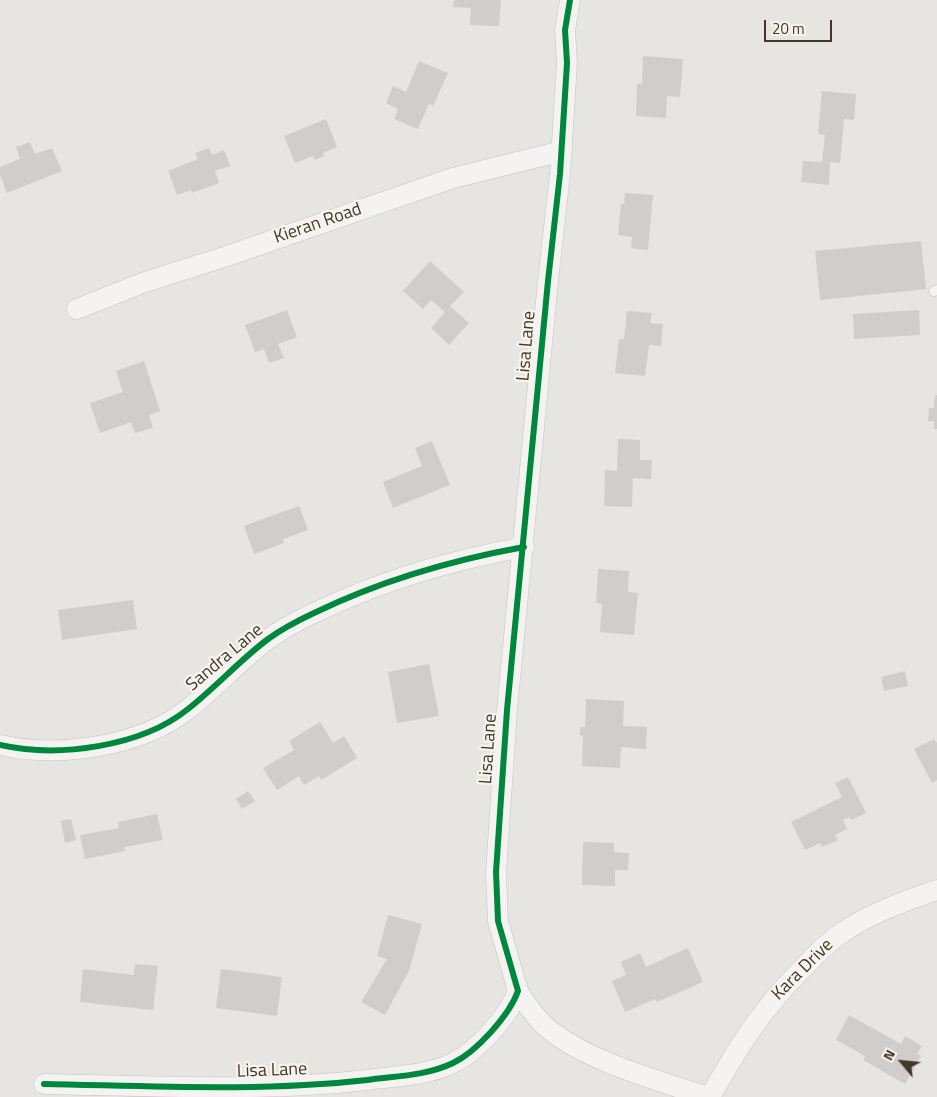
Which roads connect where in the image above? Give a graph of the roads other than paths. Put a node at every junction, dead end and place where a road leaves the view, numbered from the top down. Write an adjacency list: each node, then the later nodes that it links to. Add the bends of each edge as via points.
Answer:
1 (570, 0): 2 (street, Lisa Lane, via 565,30 568,63)
2 (562, 151): 3 (street, Kieran Road, via 453,178); 4 (street, Lisa Lane)
3 (77, 308)
4 (524, 547): 5 (street, Sandra Lane, via 424,570 315,613 269,638 187,710 167,723 122,741 49,751); 7 (street, Lisa Lane, via 507,710 496,872 498,921)
5 (0, 745)
6 (937, 890): 9 (street, Kara Drive, via 863,920 842,932 820,951 758,1017)
7 (518, 992): 8 (street, Lisa Lane, via 499,1023 475,1047 454,1063 422,1073 335,1083 240,1088); 9 (street, Kara Drive, via 541,1023 559,1037 598,1058)
8 (44, 1084)
9 (709, 1097)

